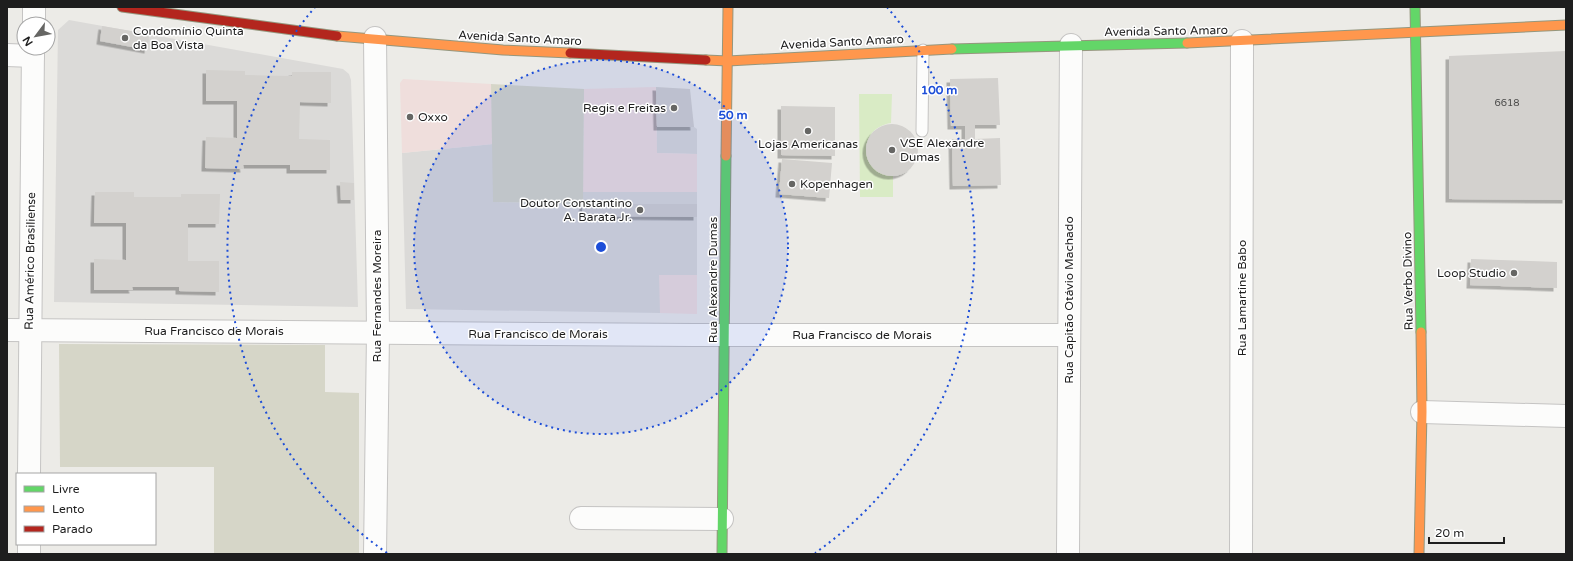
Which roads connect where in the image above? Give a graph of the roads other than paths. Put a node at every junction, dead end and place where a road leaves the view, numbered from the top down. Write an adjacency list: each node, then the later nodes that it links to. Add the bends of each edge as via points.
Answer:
1 (122, 7): 6 (main road, Avenida Santo Amaro, via 342,37)
2 (728, 7): 11 (main road, Rua Alexandre Dumas)
3 (1415, 7): 5 (main road, Rua Verbo Divino)
4 (1566, 25): 5 (main road, Avenida Santo Amaro)
5 (1415, 31): 7 (main road, Avenida Santo Amaro); 18 (main road, Rua Verbo Divino)
6 (375, 38): 11 (main road, Avenida Santo Amaro, via 504,50); 15 (street, Rua Fernandes Moreira)
7 (1242, 41): 8 (main road, Avenida Santo Amaro); 26 (street, Rua Lamartine Babo)
8 (1071, 45): 9 (main road, Avenida Santo Amaro); 17 (street, Rua Capitão Otávio Machado)
9 (923, 50): 11 (main road, Avenida Santo Amaro); 12 (lane)
10 (33, 56): 14 (street, Rua Américo Brasiliense)
11 (728, 61): 16 (main road, Rua Alexandre Dumas)
12 (922, 131)
13 (7, 330): 14 (street, Rua Francisco de Morais)
14 (29, 330): 15 (street, Rua Francisco de Morais); 20 (street, Rua Américo Brasiliense)
15 (378, 333): 16 (street, Rua Francisco de Morais); 23 (street, Rua Fernandes Moreira)
16 (725, 335): 17 (street, Rua Francisco de Morais); 22 (main road, Rua Alexandre Dumas)
17 (1069, 336): 25 (street, Rua Capitão Otávio Machado)
18 (1422, 412): 19 (street); 27 (main road, Rua Verbo Divino)
19 (1566, 416)
20 (29, 473)
21 (581, 518): 22 (street)
22 (722, 519): 24 (main road, Rua Alexandre Dumas)
23 (375, 554)
24 (722, 554)
25 (1068, 554)
26 (1241, 554)
27 (1419, 554)

